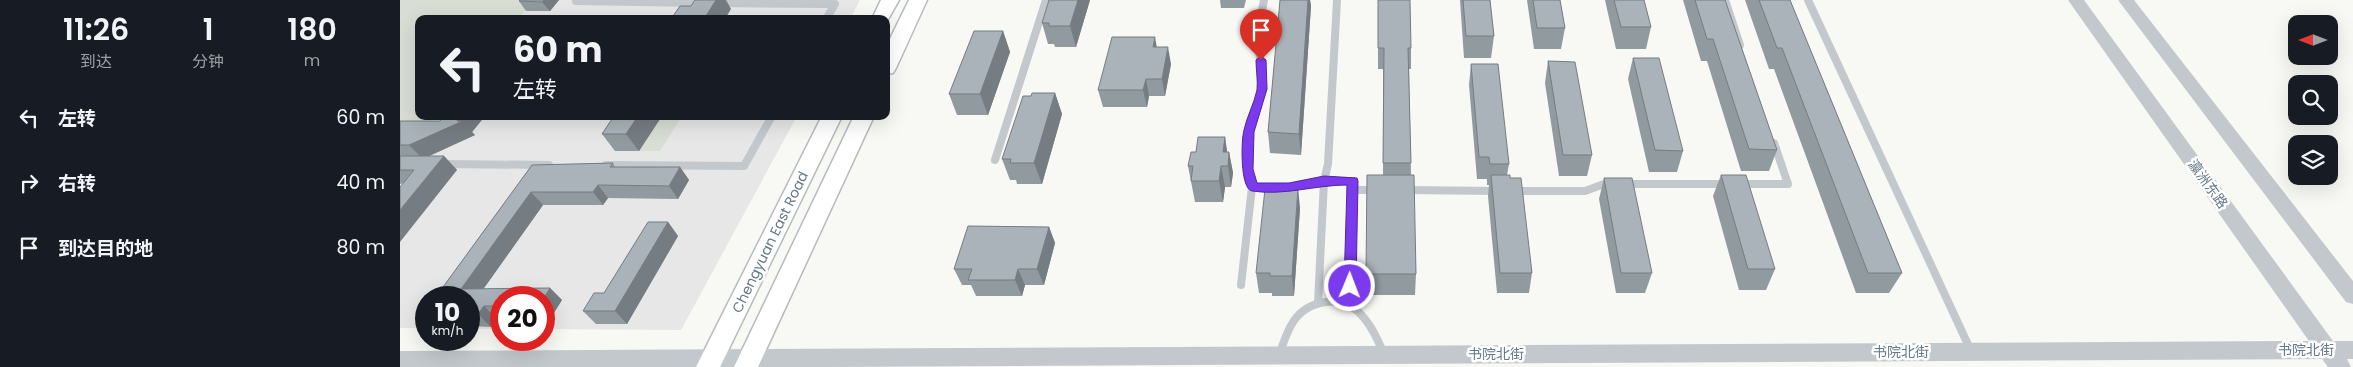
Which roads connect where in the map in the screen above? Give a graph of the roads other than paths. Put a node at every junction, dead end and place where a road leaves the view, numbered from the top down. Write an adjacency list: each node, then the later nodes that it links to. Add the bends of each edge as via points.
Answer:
1 (890, 0): 12 (main road)
2 (918, 0): 14 (main road)
3 (1046, 0): 19 (lane)
4 (1264, 0): 24 (lane, via 1258,32 1262,89 1249,132 1248,169)
5 (1337, 0): 23 (lane, via 1328,164)
6 (1725, 0): 13 (lane)
7 (1808, 0): 33 (lane)
8 (2076, 0): 36 (street, 瀛洲东路)
9 (2126, 0): 29 (street)
10 (576, 1): 11 (lane, via 835,4)
11 (828, 15)
12 (883, 15)
13 (1744, 55)
14 (890, 60)
15 (770, 120): 22 (lane, via 744,166)
16 (830, 120): 38 (main road, Chengyuan East Road)
17 (862, 120): 39 (main road)
18 (1772, 138): 27 (lane, via 1788,184 1604,184 1585,191)
19 (996, 160)
20 (430, 164): 21 (lane)
21 (557, 165)
22 (596, 165)
23 (1324, 180): 24 (lane, via 1289,187); 25 (lane, via 1353,181); 30 (lane)
24 (1252, 187): 28 (lane)
25 (1352, 190): 26 (lane); 31 (lane)
26 (1382, 190)
27 (1391, 190)
28 (1241, 285)
29 (2353, 296)
30 (1318, 303): 31 (lane); 35 (lane, via 1297,314 1287,329)
31 (1350, 306): 34 (lane, via 1374,332)
32 (2353, 350): 36 (street, 书院北街)
33 (1971, 351): 34 (street, 书院北街); 36 (street, 书院北街)
34 (1385, 355): 35 (street, 书院北街)
35 (1279, 356): 39 (street, 书院北街)
36 (2333, 358)
37 (400, 360): 38 (street, 书院北街)
38 (709, 363): 39 (street, 书院北街)
39 (748, 363)

